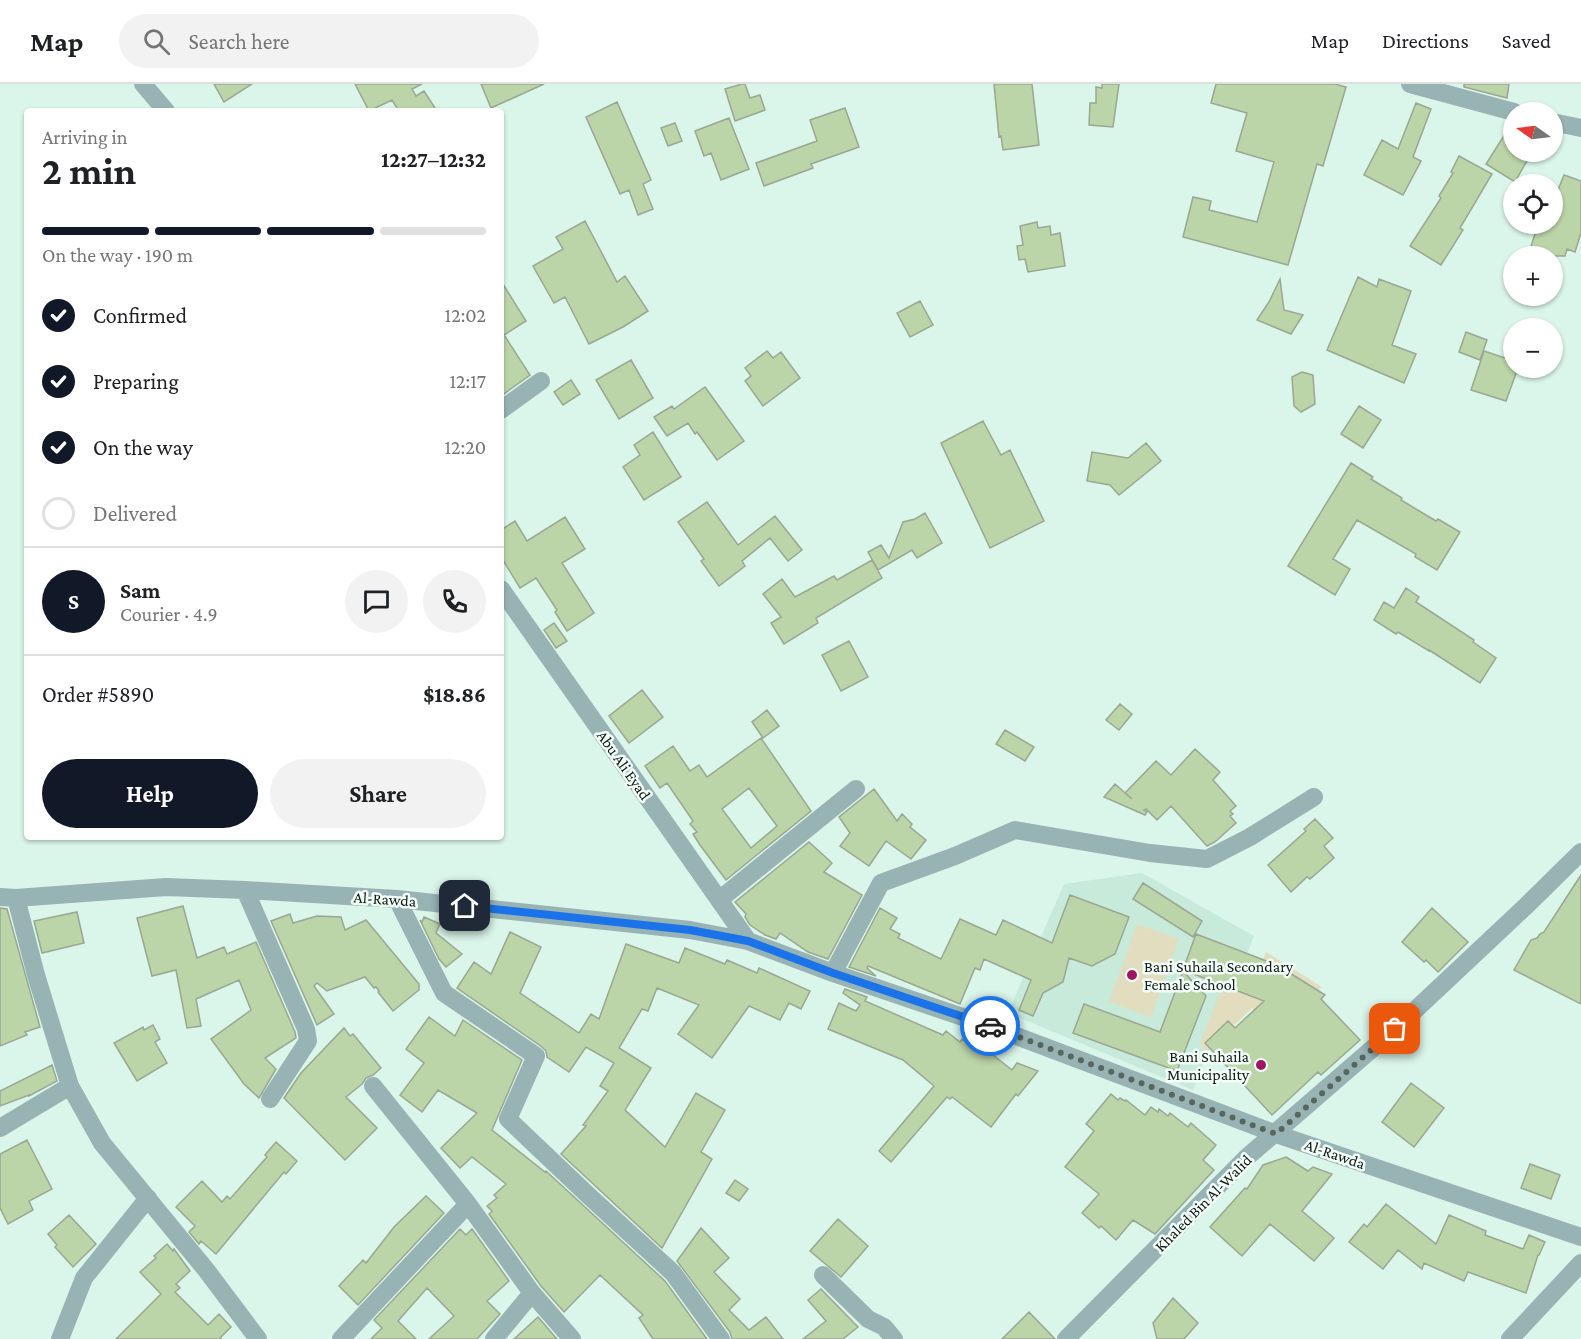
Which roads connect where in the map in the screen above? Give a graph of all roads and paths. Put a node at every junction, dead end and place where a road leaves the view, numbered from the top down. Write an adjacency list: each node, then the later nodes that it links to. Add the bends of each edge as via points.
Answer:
1 (143, 84): 3 (street)
2 (1410, 84): 4 (street)
3 (163, 108)
4 (1503, 109)
5 (1563, 124): 6 (street)
6 (1581, 128)
7 (541, 381): 8 (street)
8 (504, 408)
9 (504, 593): 16 (street, Abu Ali Eyad)
10 (856, 789): 16 (street)
11 (1314, 797): 18 (street, via 1207,859 1015,830 881,883)
12 (1581, 852): 23 (street, Khaled Bin Al-Walid, via 1395,1029)
13 (245, 890): 14 (street, Al-Rawda, via 166,886); 15 (street, Al-Rawda); 21 (street, via 308,1041)
14 (8, 898): 19 (street)
15 (397, 899): 17 (street, Al-Rawda, via 690,930); 35 (street, via 444,993 536,1056 508,1119 673,1273)
16 (719, 900): 17 (street, Abu Ali Eyad)
17 (748, 941): 18 (street, Al-Rawda)
18 (833, 973): 23 (street, Al-Rawda, via 998,1029)
19 (70, 1086): 22 (street); 24 (street, via 102,1143)
20 (373, 1086): 25 (street)
21 (270, 1099)
22 (0, 1128)
23 (1276, 1134): 26 (street, Al-Rawda); 37 (street, Khaled Bin Al-Walid, via 1246,1158)
24 (148, 1198): 30 (street, via 84,1278); 31 (street)
25 (468, 1204): 29 (street); 32 (street)
26 (1581, 1237)
27 (1581, 1263): 38 (street)
28 (823, 1275): 36 (street)
29 (532, 1293): 33 (street); 34 (street)
30 (60, 1339)
31 (258, 1339)
32 (340, 1339)
33 (494, 1339)
34 (572, 1339)
35 (721, 1339)
36 (894, 1339)
37 (1066, 1339)
38 (1510, 1339)

